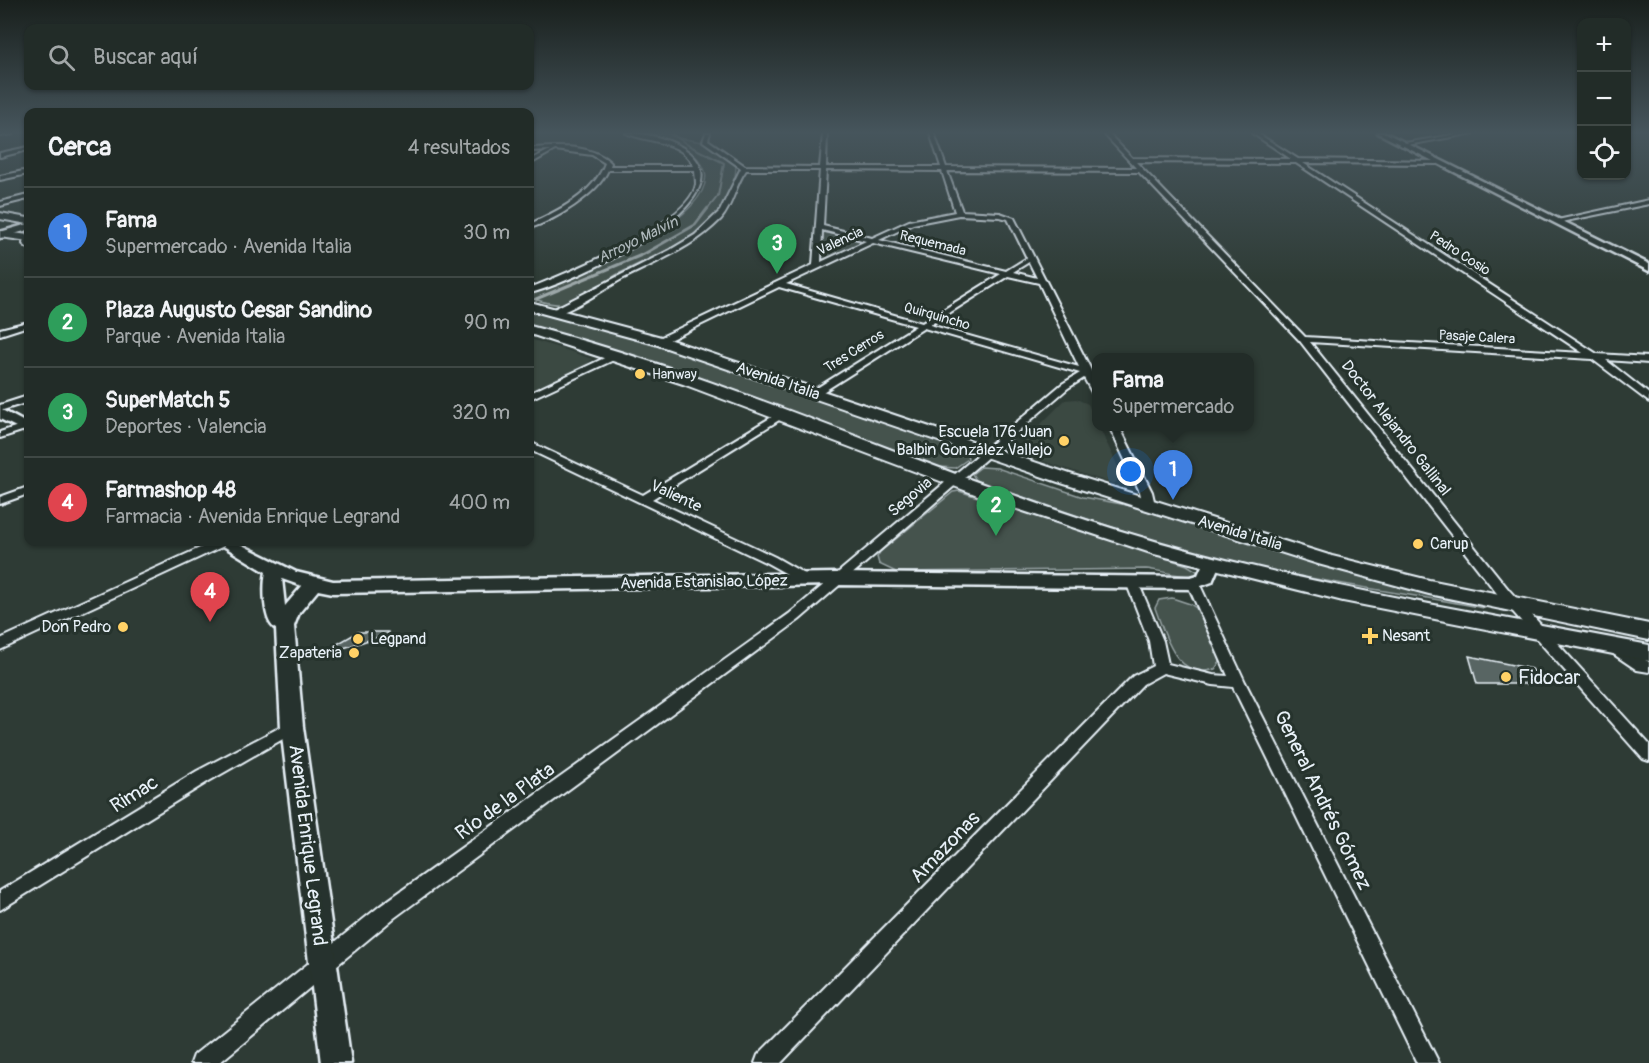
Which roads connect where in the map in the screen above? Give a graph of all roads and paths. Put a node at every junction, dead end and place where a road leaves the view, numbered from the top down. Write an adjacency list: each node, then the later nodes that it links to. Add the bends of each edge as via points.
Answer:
1 (596, 183): 16 (street, via 576,200)
2 (699, 183): 27 (street, via 687,206 668,222 617,253)
3 (736, 183): 29 (street, via 719,218 683,247)
4 (822, 183): 17 (street)
5 (949, 183): 12 (street)
6 (1153, 183): 35 (street, Doctor Alejandro Gallinal)
7 (1330, 183): 38 (street, Pedro Cosio)
8 (1479, 183): 15 (street)
9 (24, 198): 11 (street)
10 (1648, 203): 15 (street)
11 (0, 204)
12 (959, 213): 20 (street, Valencia, via 911,222); 21 (street, Valencia, via 1011,218)
13 (0, 216): 14 (main road)
14 (24, 220)
15 (1556, 221): 23 (street)
16 (534, 224)
17 (818, 227): 20 (street, Requemada); 22 (street)
18 (1, 234): 19 (main road)
19 (24, 237)
20 (873, 240): 22 (street, Valencia); 24 (street, Requemada)
21 (1031, 258): 24 (street, Tres Cerros); 25 (street)
22 (817, 267): 26 (street, Valencia)
23 (1649, 268)
24 (1006, 273): 25 (street, Requemada); 31 (street, Tres Cerros)
25 (1043, 282): 40 (street)
26 (780, 285): 31 (street, Quirquincho); 36 (street, Valencia)
27 (534, 289)
28 (534, 307): 29 (main road, Avenida Italia)
29 (555, 312): 36 (main road, Avenida Italia)
30 (24, 325): 33 (street)
31 (922, 326): 40 (street, Quirquincho); 42 (street, Tres Cerros)
32 (534, 331): 34 (main road, Avenida Italia)
33 (0, 333)
34 (556, 338): 36 (main road, via 582,340 624,352); 37 (main road, Avenida Italia)
35 (1303, 339): 38 (street, Pasaje Calera); 70 (street, Doctor Alejandro Gallinal)
36 (660, 341): 42 (main road, Avenida Italia)
37 (615, 356): 43 (street); 48 (main road, Avenida Italia)
38 (1595, 357): 39 (street, Pasaje Calera); 44 (street, Pedro Cosio)
39 (1649, 360)
40 (1087, 372): 41 (street); 54 (street, Segovia)
41 (1092, 383)
42 (815, 393): 54 (main road, Avenida Italia)
43 (534, 394)
44 (1649, 399)
45 (24, 400): 46 (street)
46 (0, 408)
47 (0, 414): 49 (street)
48 (780, 415): 55 (main road, Avenida Italia); 57 (street)
49 (24, 427)
50 (24, 429): 52 (street)
51 (1116, 431): 59 (street)
52 (0, 435)
53 (534, 448): 57 (street, Valiente)
54 (982, 457): 55 (street, Segovia); 59 (main road, Avenida Italia, via 1084,493 1113,494)
55 (956, 480): 62 (main road, Avenida Italia); 64 (street, Segovia)
56 (24, 492): 58 (street)
57 (644, 499): 65 (street, Valiente)
58 (0, 501)
59 (1149, 505): 70 (main road, Avenida Italia, via 1369,572)
60 (214, 546): 75 (street)
61 (230, 546): 63 (street, Avenida Estanislao López)
62 (1211, 563): 67 (street, via 1206,578); 69 (main road, Avenida Italia)
63 (275, 571): 68 (street, Avenida Estanislao López); 71 (street, Avenida Enrique Legrand, via 272,584 278,622)
64 (837, 579): 65 (street, Avenida Estanislao López); 66 (street, Avenida Estanislao López); 84 (street, Río de la Plata, via 794,617 387,912)
65 (805, 580): 68 (street, Avenida Estanislao López)
66 (1132, 582): 67 (street, Avenida Estanislao López); 79 (street, via 1156,641)
67 (1193, 583): 80 (street, General Andrés Gómez)
68 (313, 585): 71 (street, via 291,611)
69 (1320, 588): 70 (main road, via 1368,591 1498,613 1509,613); 72 (main road, Avenida Italia)
70 (1515, 606): 72 (street, Doctor Alejandro Gallinal); 73 (main road, Avenida Italia)
71 (285, 626): 81 (street, Avenida Enrique Legrand)
72 (1538, 632): 74 (main road, via 1545,624 1554,623); 76 (main road, Avenida Italia); 82 (street, Doctor Alejandro Gallinal)
73 (1649, 632)
74 (1649, 641)
75 (0, 645)
76 (1609, 645): 77 (main road, Avenida Italia); 78 (street, Avenida Italia)
77 (1649, 653)
78 (1649, 667)
79 (1161, 668): 80 (street); 87 (street, Amazonas, via 1138,680)
80 (1238, 682): 88 (street, General Andrés Gómez)
81 (292, 727): 83 (street, Rimac); 84 (street, Avenida Enrique Legrand)
82 (1649, 755)
83 (0, 901)
84 (323, 965): 85 (street, Río de la Plata); 86 (street, Avenida Enrique Legrand)
85 (202, 1063)
86 (336, 1063)
87 (766, 1063)
88 (1428, 1063)

